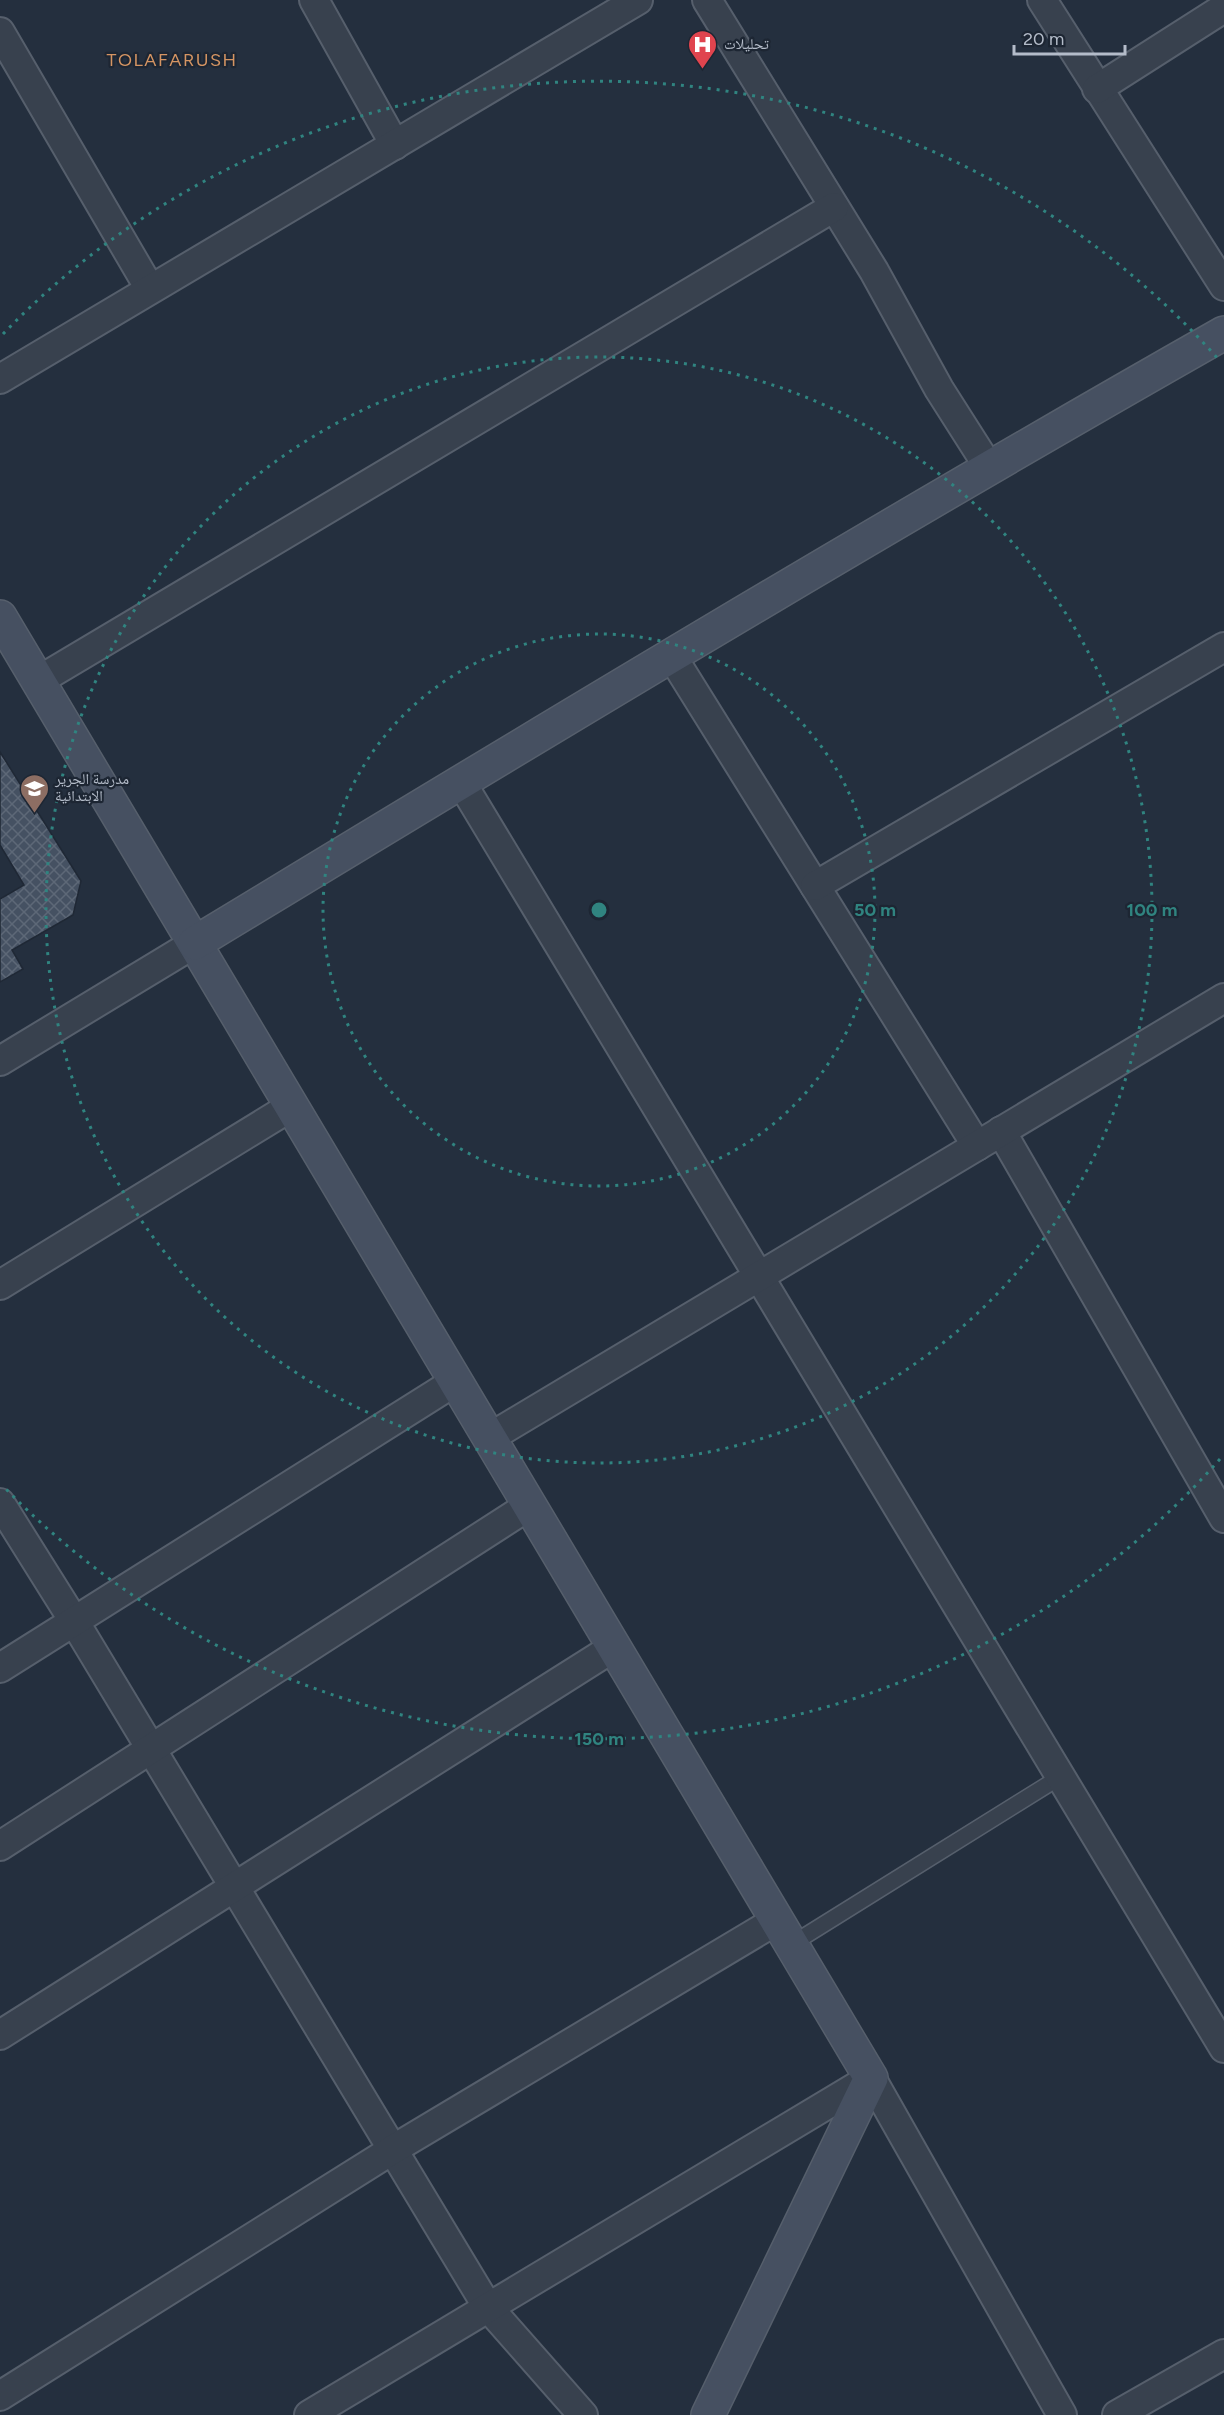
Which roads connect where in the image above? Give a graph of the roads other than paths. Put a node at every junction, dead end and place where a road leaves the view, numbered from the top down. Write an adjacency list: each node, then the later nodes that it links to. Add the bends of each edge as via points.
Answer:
1 (314, 0): 8 (street)
2 (707, 0): 9 (street)
3 (1042, 0): 7 (street)
4 (622, 4): 8 (street)
5 (1224, 8): 7 (street)
6 (0, 32): 11 (street)
7 (1098, 89): 10 (street)
8 (395, 145): 11 (street)
9 (834, 207): 14 (street); 18 (street)
10 (1224, 286)
11 (150, 289): 13 (street)
12 (1224, 333): 14 (street)
13 (0, 379)
14 (988, 466): 17 (street)
15 (0, 617): 18 (street)
16 (1224, 647): 20 (street)
17 (671, 654): 19 (street); 20 (street)
18 (38, 681): 21 (street)
19 (461, 782): 21 (street); 27 (street)
20 (815, 885): 26 (street)
21 (195, 943): 23 (street); 24 (street)
22 (1224, 998): 25 (street)
23 (0, 1061)
24 (292, 1106): 28 (street); 29 (street)
25 (1001, 1131): 26 (street); 33 (street)
26 (977, 1146): 27 (street)
27 (758, 1277): 30 (street); 38 (street)
28 (0, 1285)
29 (456, 1381): 30 (street); 34 (street)
30 (489, 1438): 32 (street)
31 (0, 1503): 34 (street)
32 (530, 1505): 35 (street); 37 (street)
33 (1224, 1518)
34 (74, 1621): 36 (street); 37 (street)
35 (614, 1647): 40 (street); 41 (street)
36 (0, 1668)
37 (150, 1748): 39 (street); 40 (street)
38 (1060, 1777): 41 (lane); 43 (street)
39 (0, 1846)
40 (234, 1887): 42 (street); 45 (street)
41 (785, 1932): 44 (street); 45 (street)
42 (0, 2035)
43 (1224, 2048)
44 (871, 2078): 46 (street); 51 (street); 52 (street)
45 (393, 2150): 46 (street); 48 (street)
46 (487, 2306): 49 (street); 50 (street)
47 (1224, 2354): 53 (street)
48 (0, 2396)
49 (309, 2415)
50 (583, 2415)
51 (708, 2415)
52 (1062, 2415)
53 (1117, 2415)

